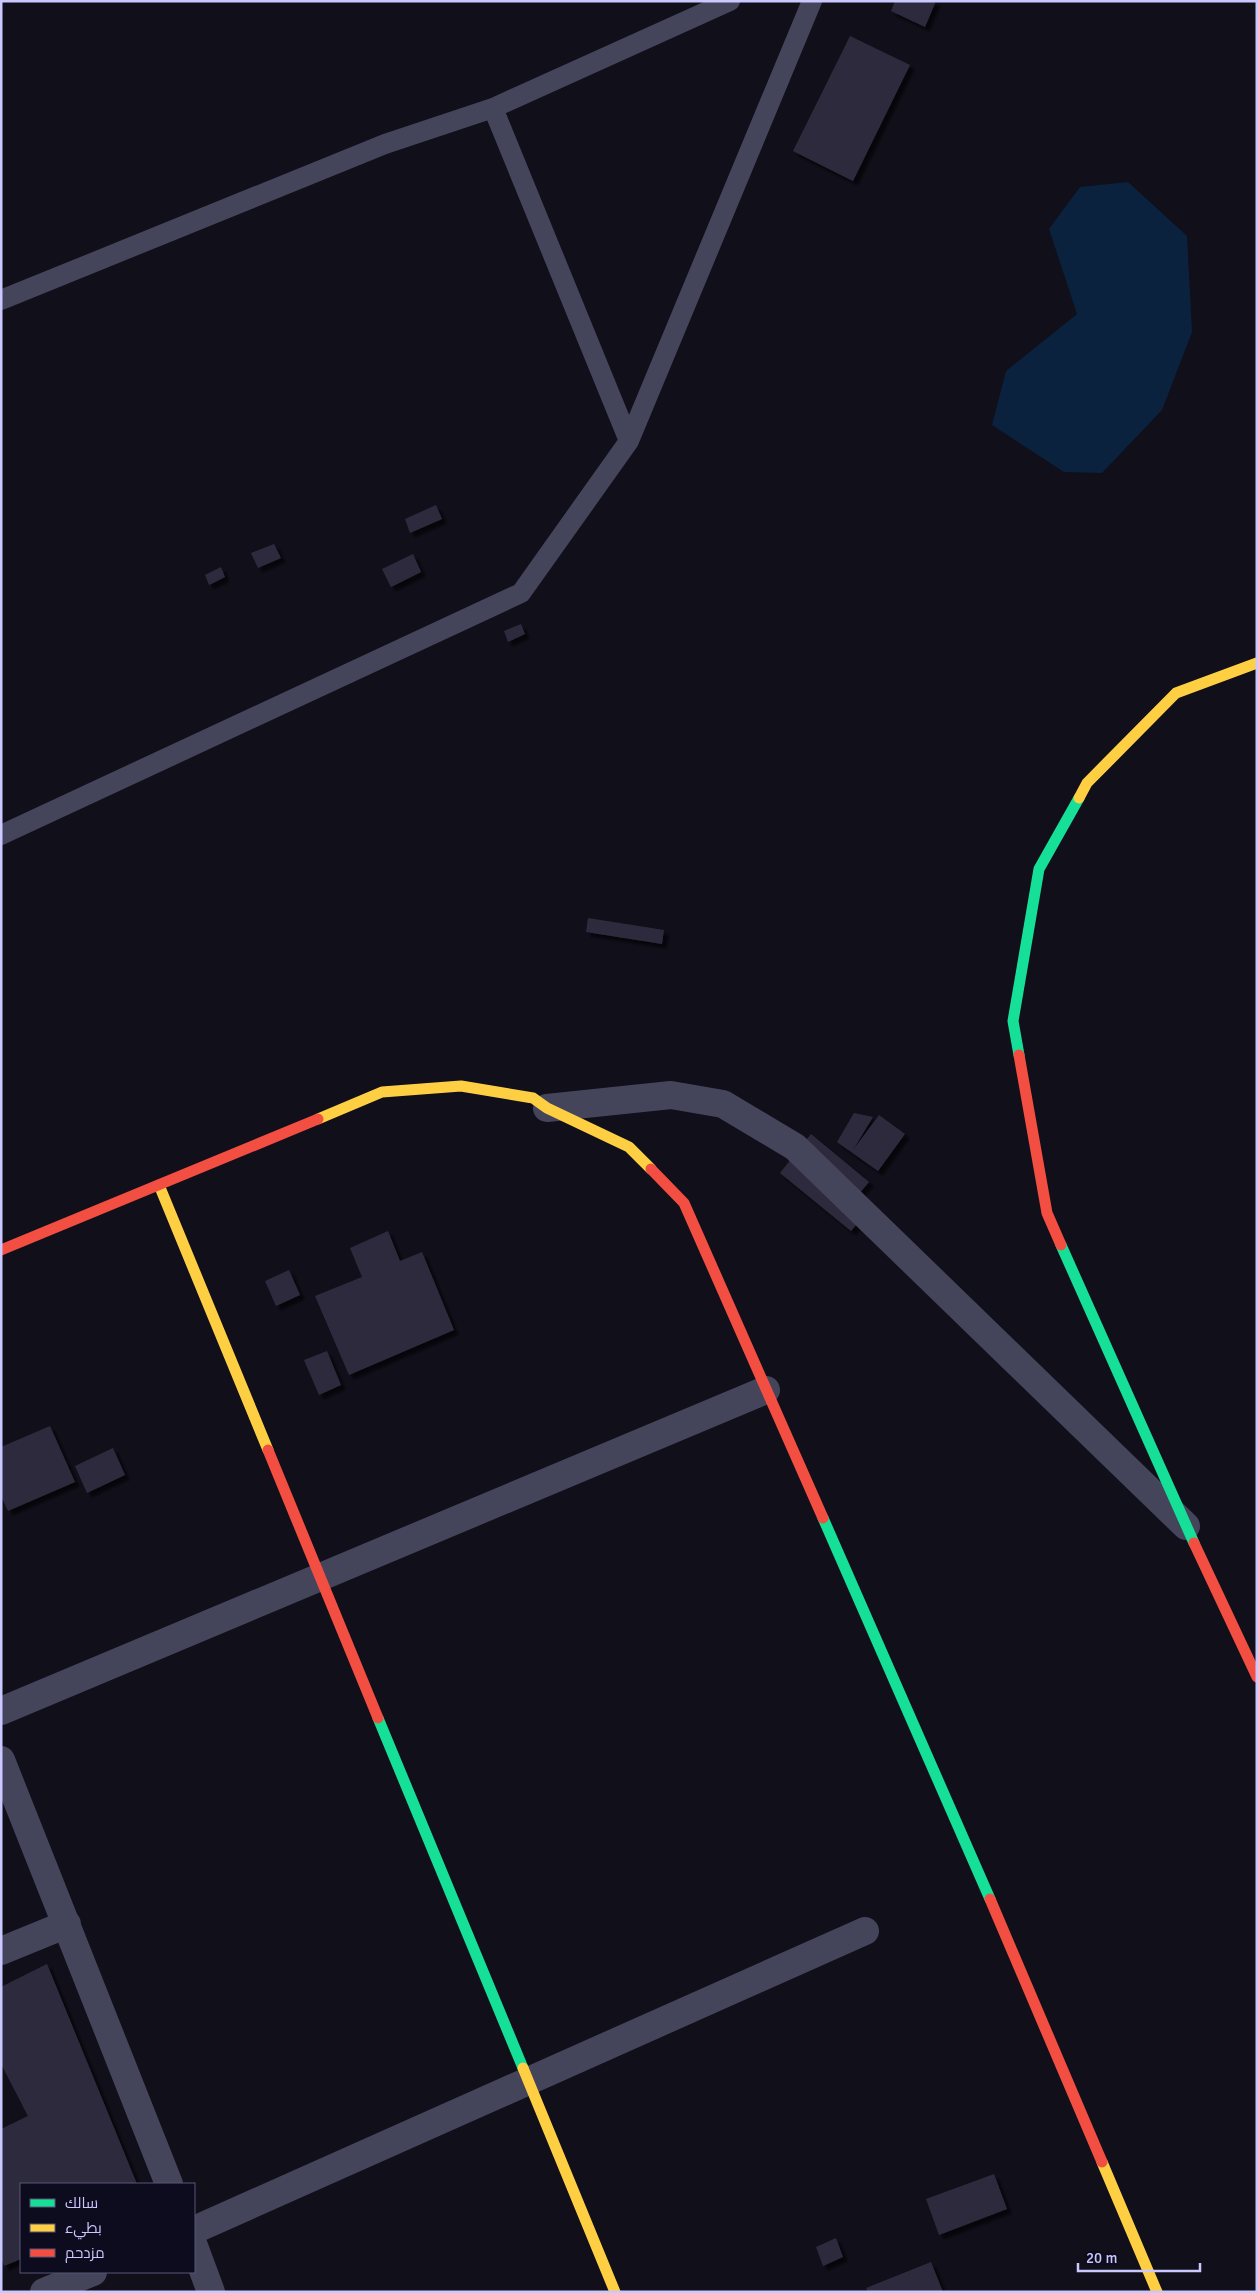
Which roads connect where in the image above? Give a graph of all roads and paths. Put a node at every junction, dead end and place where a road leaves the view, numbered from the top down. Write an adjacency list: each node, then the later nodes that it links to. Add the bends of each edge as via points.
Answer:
1 (730, 1): 3 (lane)
2 (812, 1): 5 (lane)
3 (493, 108): 4 (lane, via 385,144); 5 (lane)
4 (1, 300)
5 (630, 441): 7 (lane, via 521,593)
6 (1257, 662): 12 (street, via 1176,693 1087,783 1039,869 1013,1021 1047,1213)
7 (1, 835)
8 (547, 1108): 9 (street, via 533,1098 461,1086 382,1092); 11 (street, via 629,1147 684,1202); 12 (street, via 671,1095 723,1104 795,1147)
9 (160, 1185): 10 (street); 13 (street)
10 (1, 1250)
11 (766, 1390): 13 (street); 28 (street, via 992,1903)
12 (1186, 1526): 14 (street)
13 (320, 1577): 15 (street); 20 (street)
14 (1257, 1677)
15 (1, 1711)
16 (1, 1760): 17 (street)
17 (67, 1924): 19 (street); 21 (street)
18 (865, 1931): 20 (street)
19 (1, 1951)
20 (527, 2082): 22 (street); 27 (street)
21 (170, 2183)
22 (195, 2230)
23 (195, 2249): 26 (street)
24 (91, 2273): 25 (street)
25 (44, 2292)
26 (211, 2292)
27 (615, 2292)
28 (1157, 2292)

